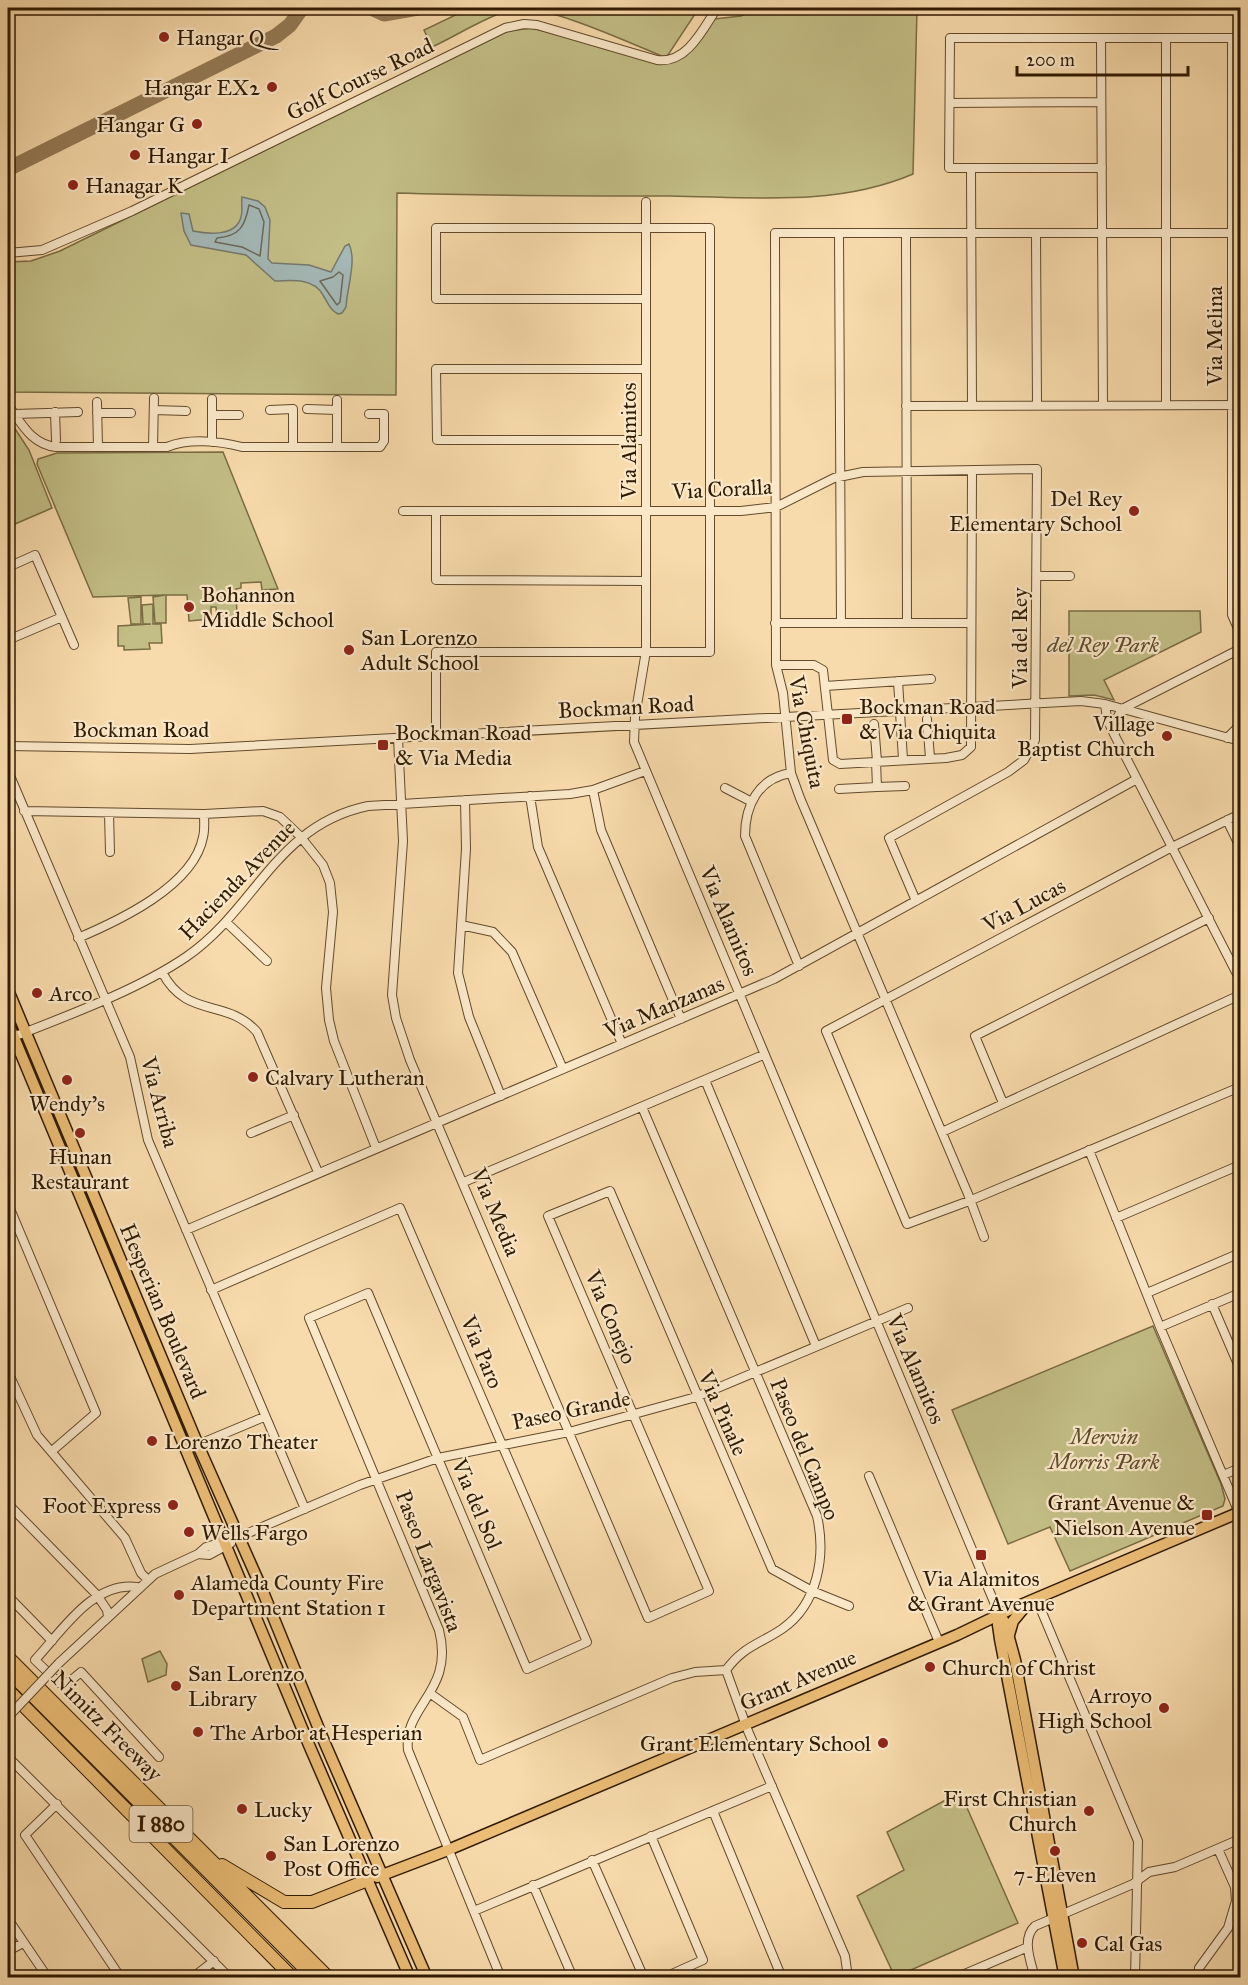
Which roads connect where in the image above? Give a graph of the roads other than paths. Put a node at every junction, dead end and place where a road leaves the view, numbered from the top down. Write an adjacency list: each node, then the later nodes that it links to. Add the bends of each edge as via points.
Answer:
1 (717, 8): 18 (street, Golf Course Road, via 686,51 669,60 657,60 537,25 505,28 122,216 42,250)
2 (1167, 38): 3 (street); 4 (street); 16 (street)
3 (1236, 38): 17 (street, Via Melina)
4 (1101, 39): 5 (street); 6 (street, via 950,38)
5 (1101, 102): 6 (street); 8 (street)
6 (950, 103): 7 (street, via 949,168)
7 (971, 168): 8 (street); 13 (street)
8 (1102, 168): 15 (street)
9 (646, 202): 10 (street, Via Alamitos)
10 (646, 229): 19 (street, Via Alamitos); 19 (street, via 436,228 436,299); 60 (street, via 710,228)
11 (839, 233): 12 (street); 55 (street); 56 (street, Via Chiquita, via 775,233)
12 (906, 233): 13 (street); 30 (street)
13 (971, 233): 14 (street); 31 (street)
14 (1036, 233): 15 (street); 26 (street)
15 (1102, 233): 16 (street); 27 (street)
16 (1167, 233): 17 (street); 28 (street)
17 (1236, 233): 29 (street, Via Melina)
18 (8, 253)
19 (646, 299): 20 (street, Via Alamitos)
20 (646, 369): 46 (street, Via Alamitos); 46 (street, via 436,369 436,440)
21 (154, 398): 32 (street)
22 (212, 399): 43 (street)
23 (337, 400): 35 (street)
24 (97, 402): 39 (street)
25 (8, 405): 41 (street)
26 (1037, 405): 27 (street); 31 (street)
27 (1103, 405): 28 (street)
28 (1166, 405): 29 (street)
29 (1236, 405): 61 (street, Via Melina)
30 (906, 406): 31 (street); 53 (street)
31 (972, 406)
32 (154, 410): 36 (street); 49 (street)
33 (270, 410): 50 (street, via 293,410)
34 (307, 410): 35 (street)
35 (337, 410): 51 (street)
36 (186, 411)
37 (55, 412): 38 (street); 41 (street); 45 (street)
38 (78, 412)
39 (97, 413): 40 (street); 48 (street)
40 (131, 413)
41 (15, 414): 48 (street, via 42,444)
42 (369, 414): 51 (street, via 384,414 384,441 380,447)
43 (212, 415): 44 (street); 47 (street)
44 (239, 415)
45 (56, 440)
46 (646, 440): 59 (street, Via Alamitos)
47 (212, 442): 49 (street); 50 (street, via 242,447)
48 (98, 447): 49 (street)
49 (153, 447)
50 (292, 447): 51 (street)
51 (337, 447)
52 (1037, 469): 54 (street, Via Coralla); 63 (street, Via del Rey)
53 (906, 471): 54 (street, Via Coralla); 55 (street, Via Coralla); 67 (street)
54 (972, 471): 70 (street)
55 (841, 475): 56 (street, Via Coralla); 69 (street)
56 (776, 507): 60 (street, Via Coralla); 68 (street, Via Chiquita)
57 (403, 511): 58 (street, Via Coralla)
58 (436, 511): 59 (street, Via Coralla); 65 (street, via 436,580)
59 (646, 511): 60 (street, Via Coralla); 65 (street, Via Alamitos)
60 (711, 511): 75 (street, via 710,652)
61 (1237, 560): 71 (street, Via Melina, via 1232,615)
62 (15, 564): 66 (street, via 35,555)
63 (1037, 576): 64 (street); 80 (street, Via del Rey)
64 (1070, 576)
65 (646, 581): 75 (street, Via Alamitos)
66 (62, 617): 72 (street); 73 (street)
67 (907, 622): 69 (street); 70 (street)
68 (775, 623): 69 (street); 76 (street, Via Chiquita)
69 (841, 623)
70 (971, 623): 82 (street)
71 (1240, 633)
72 (8, 640)
73 (74, 645)
74 (1240, 649): 83 (street)
75 (646, 651): 89 (street, Via Alamitos); 91 (street, via 436,652)
76 (776, 665): 79 (street, via 820,666); 86 (street, Via Chiquita)
77 (931, 679): 78 (street)
78 (898, 681): 79 (street); 84 (street)
79 (825, 686): 85 (street)
80 (1036, 703): 81 (street, Bockman Road); 82 (street, Bockman Road); 122 (street, Via del Rey, via 1035,740 1024,760 889,838)
81 (1105, 704): 83 (street, Bockman Road); 92 (street)
82 (971, 706): 84 (street, Bockman Road); 97 (street, via 971,747 962,755)
83 (1122, 709): 92 (street, via 1116,720); 94 (street, Bockman Road)
84 (899, 710): 85 (street, Bockman Road); 98 (street)
85 (827, 714): 86 (street, Bockman Road); 99 (street, via 833,760 840,764)
86 (786, 716): 89 (street, Bockman Road); 102 (street, Via Chiquita)
87 (927, 719): 97 (street)
88 (874, 724): 99 (street)
89 (634, 725): 91 (street, Bockman Road); 101 (street, Via Alamitos, via 635,747)
90 (1240, 725): 94 (street)
91 (436, 736): 93 (street, Bockman Road)
92 (1115, 736): 103 (street)
93 (398, 738): 96 (street, Bockman Road, via 179,750); 112 (street, Via Media)
94 (1227, 738): 95 (street, Bockman Road)
95 (1240, 741)
96 (8, 746)
97 (930, 758): 98 (street)
98 (903, 759): 99 (street)
99 (876, 761): 105 (street)
100 (8, 771): 113 (street, Via Arriba)
101 (645, 771): 108 (street, Hacienda Avenue); 133 (street, Via Alamitos)
102 (791, 773): 111 (street, via 770,781); 126 (street, Via Chiquita)
103 (1137, 778): 119 (street); 122 (street, Via Manzanas)
104 (905, 786): 105 (street)
105 (877, 787): 107 (street)
106 (725, 788): 111 (street)
107 (839, 789)
108 (593, 790): 109 (street, Hacienda Avenue); 137 (street, via 601,830)
109 (530, 796): 110 (street, Hacienda Avenue); 141 (street, via 538,847)
110 (465, 800): 112 (street, Hacienda Avenue); 125 (street)
111 (750, 801): 129 (street, via 745,836)
112 (401, 804): 118 (street, Hacienda Avenue, via 351,809); 150 (street, Via Media, via 403,841 392,995 405,1046)
113 (24, 811): 114 (street); 127 (street, Via Arriba)
114 (109, 813): 115 (street); 121 (street)
115 (204, 814): 118 (street, via 263,811 280,817); 127 (street, via 197,854 177,878 129,915)
116 (1240, 814): 117 (street, Via Lucas)
117 (1227, 820): 119 (street, Via Lucas); 120 (street)
118 (300, 836): 124 (street, Hacienda Avenue); 155 (street, via 323,866 330,883 333,912 326,988 329,1020)
119 (1172, 847): 123 (street); 136 (street, Via Lucas)
120 (1240, 847)
121 (110, 852)
122 (916, 901): 126 (street, Via Manzanas)
123 (1209, 918): 131 (street); 147 (street, via 975,1036)
124 (226, 922): 128 (street); 130 (street, Hacienda Avenue, via 187,957)
125 (461, 925): 143 (street, via 493,932 512,952); 146 (street, via 461,993)
126 (857, 934): 129 (street, Via Manzanas); 136 (street, Via Chiquita)
127 (78, 938): 135 (street, Via Arriba)
128 (267, 961)
129 (799, 966): 133 (street, Via Manzanas)
130 (162, 972): 135 (street, Hacienda Avenue); 149 (street, via 174,989 192,1003 234,1014 252,1026)
131 (1240, 980)
132 (8, 990): 139 (main road, Hesperian Boulevard)
133 (740, 994): 137 (street, Via Manzanas); 142 (street, Via Alamitos)
134 (1240, 994): 147 (street)
135 (104, 999): 139 (street, Hacienda Avenue); 164 (street, Via Arriba, via 130,1058 148,1140)
136 (885, 1000): 152 (street, Via Chiquita); 161 (street, Via Lucas, via 826,1031 907,1224)
137 (681, 1019): 141 (street, Via Manzanas)
138 (8, 1023): 140 (main road, Hesperian Boulevard)
139 (25, 1032): 140 (street, Hacienda Avenue); 154 (main road, Hesperian Boulevard)
140 (10, 1038): 151 (main road, Hesperian Boulevard)
141 (622, 1044): 143 (street, Via Manzanas)
142 (764, 1055): 144 (street); 173 (street, Via Alamitos)
143 (563, 1069): 146 (street, Via Manzanas)
144 (705, 1080): 148 (street); 175 (street)
145 (1240, 1087): 156 (street)
146 (501, 1096): 150 (street, Via Manzanas)
147 (1003, 1103): 152 (street)
148 (642, 1107): 159 (street); 178 (street, Paseo del Campo)
149 (294, 1115): 153 (street); 158 (street)
150 (438, 1122): 155 (street, Via Manzanas); 159 (street, Via Media)
151 (51, 1126): 154 (main road); 185 (main road, Hesperian Boulevard)
152 (942, 1132): 161 (street, Via Chiquita)
153 (251, 1133)
154 (71, 1143): 184 (main road, Hesperian Boulevard)
155 (376, 1148): 158 (street, Via Manzanas)
156 (1089, 1150): 161 (street); 163 (street)
157 (1240, 1165): 163 (street)
158 (318, 1172): 164 (street, Via Manzanas)
159 (464, 1182): 182 (street, Via Media)
160 (609, 1191): 179 (street, Via Pinale); 180 (street, Via Conejo, via 549,1216)
161 (969, 1201): 165 (street, Via Chiquita)
162 (8, 1204): 186 (street, via 96,1413)
163 (1116, 1218): 169 (street)
164 (186, 1230): 167 (street, Via Arriba)
165 (984, 1237)
166 (1240, 1252): 169 (street)
167 (211, 1290): 181 (street, Via Arriba); 183 (street, Via Paro, via 400,1208)
168 (368, 1293): 187 (street, Via del Sol); 191 (street, Paseo Largavista, via 309,1318)
169 (1147, 1293): 174 (street)
170 (1240, 1293): 171 (street)
171 (1212, 1304): 174 (street); 176 (street)
172 (908, 1308): 173 (street, Paseo Grande)
173 (876, 1320): 175 (street, Paseo Grande); 205 (street, Via Alamitos)
174 (1160, 1327): 189 (street)
175 (816, 1346): 178 (street, Paseo Grande)
176 (1240, 1369)
177 (8, 1372): 186 (street, via 37,1435)
178 (754, 1372): 179 (street, Paseo Grande); 200 (street, Paseo del Campo, via 817,1516 821,1558)
179 (696, 1397): 180 (street, Paseo Grande); 200 (street, Via Pinale, via 772,1569)
180 (633, 1416): 182 (street, Paseo Grande); 199 (street, Via Conejo)
181 (264, 1417): 184 (street); 193 (street, Via Arriba)
182 (569, 1432): 183 (street, Paseo Grande); 199 (street, Via Media, via 648,1618)
183 (502, 1443): 187 (street, Paseo Grande); 210 (street, Via Paro)
184 (198, 1445): 185 (street); 195 (main road, Hesperian Boulevard)
185 (185, 1450): 196 (main road, Hesperian Boulevard)
186 (52, 1451): 197 (street, via 125,1538)
187 (438, 1458): 191 (street, Paseo Grande); 210 (street, Via del Sol, via 527,1669)
188 (1240, 1468): 189 (street)
189 (1223, 1475): 194 (street)
190 (869, 1476): 211 (street)
191 (377, 1479): 193 (street, Paseo Grande); 216 (street, Paseo Largavista, via 442,1639 440,1672)
192 (8, 1504): 201 (street)
193 (304, 1509): 195 (street, Paseo Grande)
194 (1240, 1512): 203 (main road, Grant Avenue)
195 (239, 1537): 196 (street, Paseo Grande); 230 (main road, Hesperian Boulevard)
196 (225, 1543): 197 (street, Paseo Grande, via 206,1547); 232 (main road, Hesperian Boulevard)
197 (147, 1580): 198 (street, Paseo Grande)
198 (137, 1587): 201 (street, via 123,1585); 206 (street, Paseo Grande)
199 (709, 1591)
200 (812, 1591): 204 (street, Via Pinale); 213 (street, Paseo del Campo, via 784,1628 738,1654)
201 (97, 1595): 206 (street); 209 (street)
202 (8, 1596): 209 (street)
203 (1034, 1599): 205 (main road, Grant Avenue); 208 (main road); 231 (street, via 1138,1841)
204 (849, 1606)
205 (999, 1614): 207 (main road, Grant Avenue); 208 (main road)
206 (108, 1616): 217 (street, Paseo Grande, bridge)
207 (968, 1630): 208 (main road, via 989,1630); 211 (main road, Grant Avenue)
208 (1004, 1639): 235 (main road)
209 (52, 1641): 220 (street, via 35,1660 59,1683 69,1682 81,1672)
210 (587, 1642)
211 (939, 1642): 218 (main road, Grant Avenue)
212 (8, 1657): 228 (highway, Nimitz Freeway / I 880)
213 (726, 1670): 216 (street, via 672,1678 480,1760 463,1717); 218 (street)
214 (8, 1671): 248 (highway, I 880)
215 (8, 1690): 240 (highway, Nimitz Freeway / I 880)
216 (431, 1694): 227 (street, Paseo Largavista, via 410,1728 408,1750)
217 (8, 1717)
218 (745, 1724): 221 (street); 227 (main road, Grant Avenue)
219 (8, 1757): 222 (street)
220 (159, 1757)
221 (772, 1786): 223 (street); 257 (street, via 845,1956)
222 (57, 1804): 241 (street); 243 (street, via 25,1835)
223 (713, 1811): 224 (street); 256 (street)
224 (651, 1836): 229 (street); 255 (street, via 703,1960)
225 (1240, 1839): 226 (street)
226 (1218, 1849): 231 (street); 263 (street, via 1235,1887 1235,1908 1228,1928 1199,1968)
227 (448, 1850): 230 (main road, Grant Avenue); 234 (street, Paseo Largavista)
228 (212, 1860): 232 (highway, via 284,1902 312,1902); 249 (highway, Nimitz Freeway / I 880)
229 (592, 1860): 233 (street); 254 (street)
230 (383, 1875): 232 (main road, Grant Avenue); 251 (main road, Hesperian Boulevard)
231 (1139, 1878): 235 (street); 262 (street)
232 (368, 1880): 250 (main road, Hesperian Boulevard)
233 (533, 1885): 234 (street); 253 (street)
234 (474, 1911): 252 (street, Paseo Largavista)
235 (1059, 1916): 238 (street, via 1031,1931); 260 (main road); 261 (main road)
236 (8, 1919): 237 (street)
237 (23, 1943): 239 (street); 242 (street)
238 (1028, 1947): 258 (street); 259 (street)
239 (8, 1951)
240 (271, 1957): 246 (highway); 247 (highway, Nimitz Freeway / I 880)
241 (214, 1961): 244 (street); 245 (street)
242 (48, 1977)
243 (121, 1977)
244 (192, 1977)
245 (230, 1977)
246 (281, 1977)
247 (293, 1977)
248 (314, 1977)
249 (329, 1977)
250 (410, 1977)
251 (427, 1977)
252 (501, 1977)
253 (573, 1977)
254 (644, 1977)
255 (663, 1977)
256 (782, 1977)
257 (848, 1977)
258 (959, 1977)
259 (1035, 1977)
260 (1065, 1977)
261 (1074, 1977)
262 (1135, 1977)
263 (1198, 1977)

